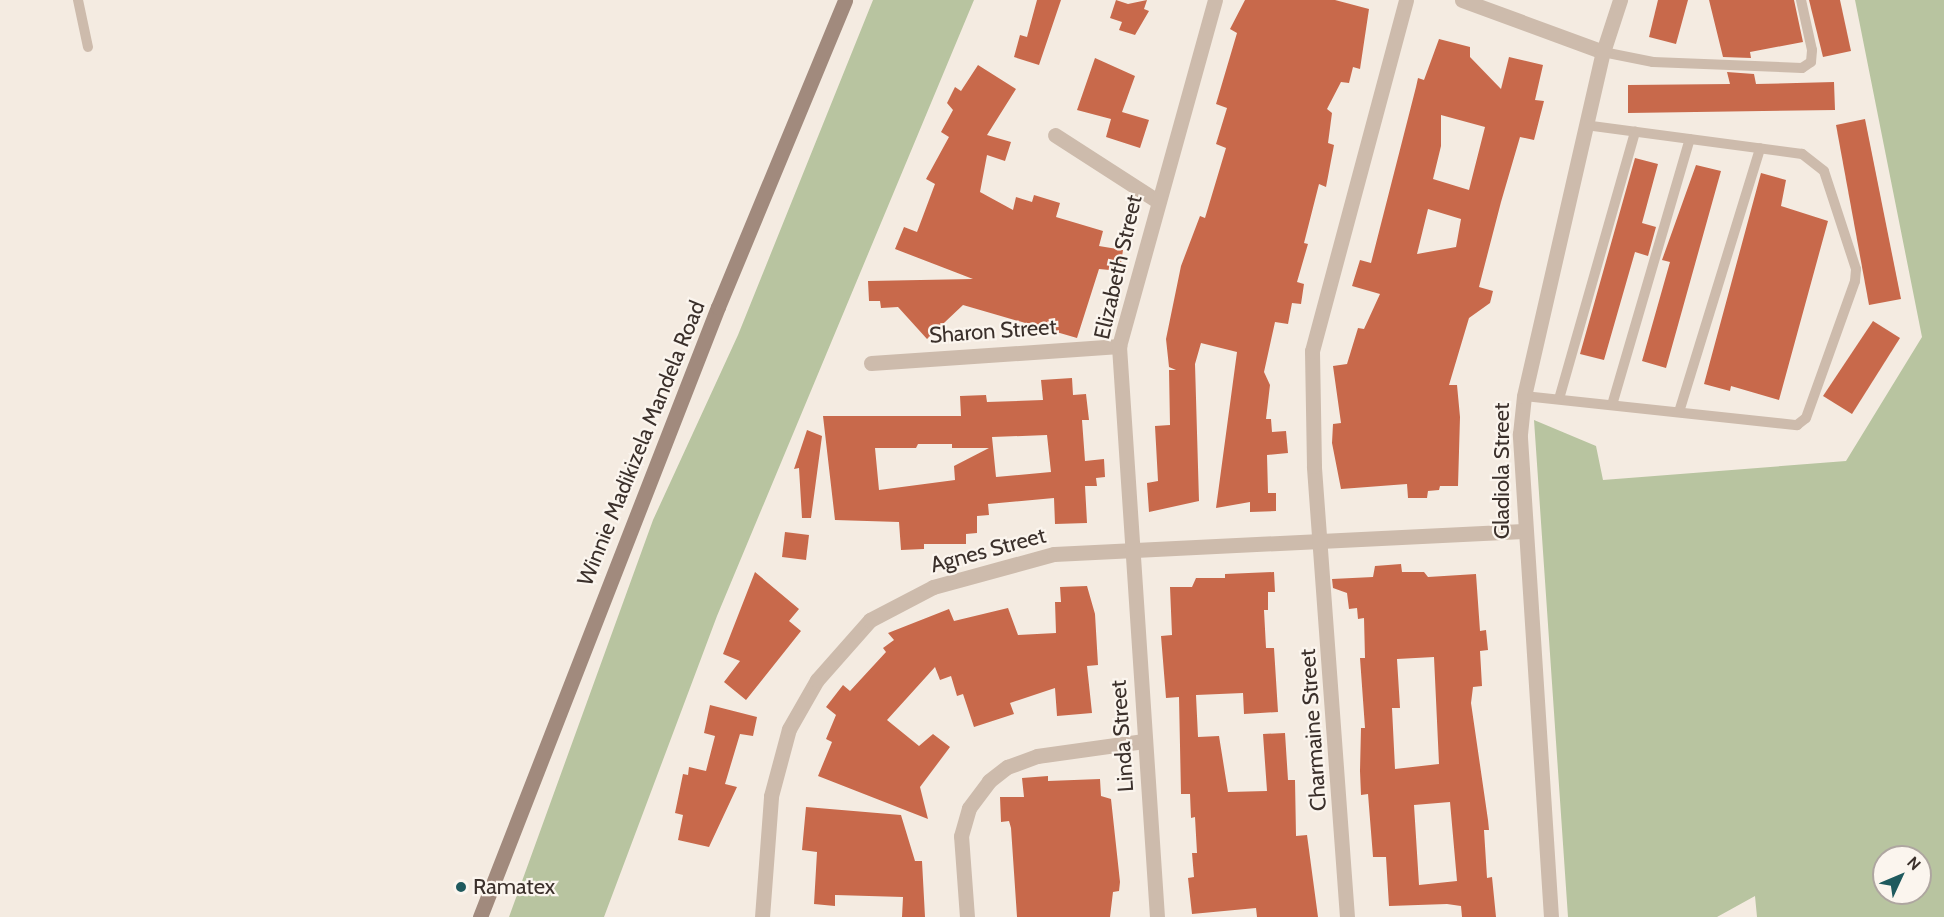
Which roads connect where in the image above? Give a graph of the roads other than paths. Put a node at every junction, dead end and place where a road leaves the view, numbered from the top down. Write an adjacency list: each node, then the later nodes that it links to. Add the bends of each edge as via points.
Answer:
1 (78, 0): 8 (lane)
2 (845, 0): 26 (main road, Winnie Madikizela Mandela Road)
3 (1215, 0): 15 (street, Elizabeth Street)
4 (1406, 0): 23 (street, via 1312,351 1314,466)
5 (1462, 0): 9 (street)
6 (1620, 0): 9 (street, Gladiola Street)
7 (1801, 0): 9 (lane, via 1812,50 1811,62 1802,68 1653,62)
8 (88, 47)
9 (1603, 52): 10 (street, Gladiola Street)
10 (1586, 126): 11 (lane); 18 (street, Gladiola Street)
11 (1635, 132): 13 (lane); 19 (lane)
12 (1055, 135): 15 (street)
13 (1690, 139): 14 (lane); 20 (lane)
14 (1760, 148): 21 (lane); 21 (lane, via 1802,154 1824,171 1856,269 1855,281 1806,418 1797,425)
15 (1156, 200): 16 (street, Elizabeth Street)
16 (1119, 346): 17 (street, Sharon Street); 24 (street, Elizabeth Street)
17 (871, 363)
18 (1524, 396): 19 (lane); 22 (street, Gladiola Street)
19 (1559, 399): 20 (lane)
20 (1612, 405): 21 (lane)
21 (1679, 412)
22 (1523, 531): 23 (street, Agnes Street); 31 (street, Gladiola Street)
23 (1323, 540): 24 (street, Agnes Street); 30 (street, Charmaine Street)
24 (1131, 552): 25 (street, Linda Street); 27 (street, Agnes Street, via 1054,554 1004,565 933,587 870,620 817,680 789,729 771,796)
25 (1144, 741): 28 (street, via 1037,756 1007,767 989,781 969,808 961,836); 29 (street, Linda Street)
26 (480, 913)
27 (762, 917)
28 (967, 917)
29 (1157, 917)
30 (1347, 917)
31 (1551, 917)

